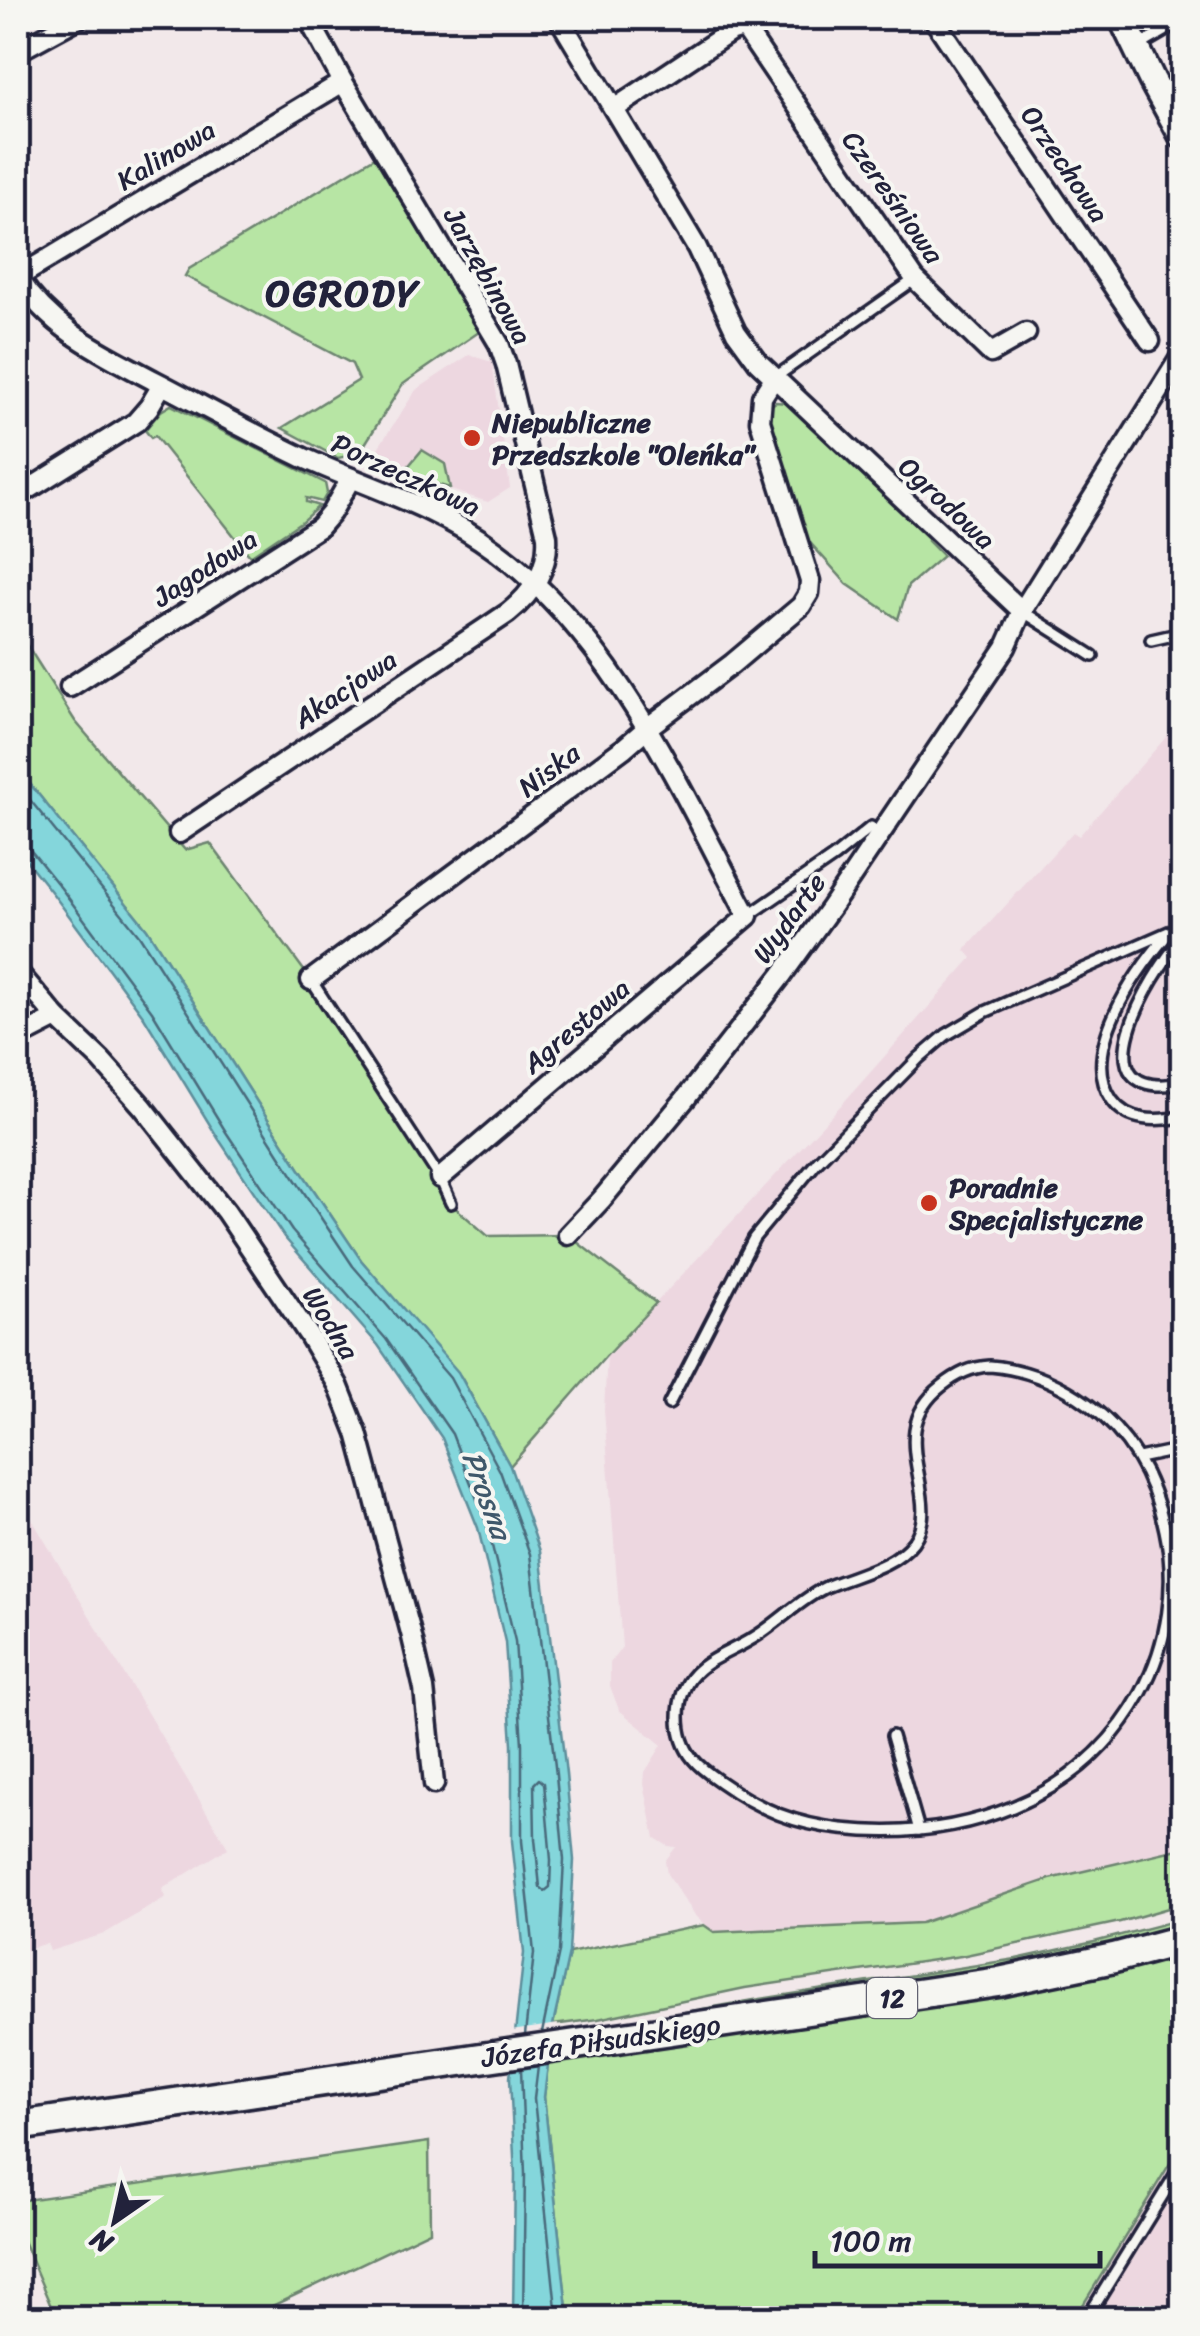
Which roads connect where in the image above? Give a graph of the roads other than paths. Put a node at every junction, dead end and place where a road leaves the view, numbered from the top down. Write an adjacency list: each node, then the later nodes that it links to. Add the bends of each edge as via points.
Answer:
1 (79, 18): 10 (street)
2 (308, 18): 11 (street, Jarzębinowa)
3 (559, 18): 12 (street, Ogrodowa)
4 (774, 18): 8 (street)
5 (934, 18): 17 (street, Orzechowa)
6 (1122, 18): 9 (street)
7 (1168, 23): 9 (lane)
8 (743, 26): 12 (street); 15 (street, Czereśniowa)
9 (1136, 48): 13 (street)
10 (18, 51)
11 (343, 82): 14 (street, Kalinowa); 23 (street, Jarzębinowa, via 503,354 547,536)
12 (614, 109): 19 (street, Ogrodowa, via 698,248 736,332)
13 (1182, 136)
14 (18, 278): 20 (street, Porzeczkowa, via 63,329)
15 (915, 279): 16 (street, Czereśniowa, via 992,353); 19 (lane)
16 (1026, 333)
17 (1150, 341)
18 (1180, 358): 24 (street)
19 (774, 378): 24 (street, Ogrodowa); 29 (street, Niska, via 762,398 760,421 809,593 760,641)
20 (162, 385): 21 (street, Porzeczkowa); 22 (street, via 136,422)
21 (351, 478): 23 (street, Porzeczkowa, via 472,534); 28 (street, Jagodowa, via 319,528)
22 (18, 496)
23 (535, 585): 29 (street, Porzeczkowa, via 602,661); 31 (street, Akacjowa, via 508,613)
24 (1022, 610): 27 (lane, Ogrodowa); 44 (street, Wydarte, via 1006,647 822,920 686,1098)
25 (1182, 632): 26 (lane)
26 (1151, 640)
27 (1093, 656)
28 (70, 687)
29 (646, 728): 32 (street, Porzeczkowa); 37 (street, Niska)
30 (870, 827): 32 (lane)
31 (179, 833)
32 (748, 916): 42 (street, Agrestowa)
33 (1182, 926): 34 (lane)
34 (1170, 932): 41 (lane, via 1124,997 1102,1064 1106,1089 1128,1114); 45 (lane, via 984,1012 919,1058 754,1238)
35 (1182, 939): 40 (lane, via 1144,994 1126,1052 1132,1075 1146,1084)
36 (18, 972): 38 (street, Wodna)
37 (311, 980): 42 (lane)
38 (57, 1018): 39 (street); 49 (street, Wodna, via 143,1108 226,1212 338,1385 411,1633)
39 (18, 1038)
40 (1182, 1083)
41 (1182, 1117)
42 (440, 1178): 43 (lane)
43 (451, 1204)
44 (568, 1235)
45 (669, 1404)
46 (1182, 1449): 47 (lane)
47 (1139, 1458): 50 (lane, via 1164,1524 1170,1584 1160,1646 1136,1701 1099,1750 1047,1790 984,1818); 50 (lane, via 1103,1415 1051,1382 1002,1367 964,1371 933,1393 918,1419 914,1452 922,1518 912,1543 888,1562 811,1595 689,1680 680,1706 685,1748 730,1788 792,1821)
48 (892, 1736): 50 (lane)
49 (434, 1784)
50 (919, 1830)
51 (1182, 1940): 52 (main road, Józefa Piłsudskiego / 12, via 999,1982)
52 (18, 2126)
53 (1182, 2164): 54 (lane)
54 (1087, 2318)

